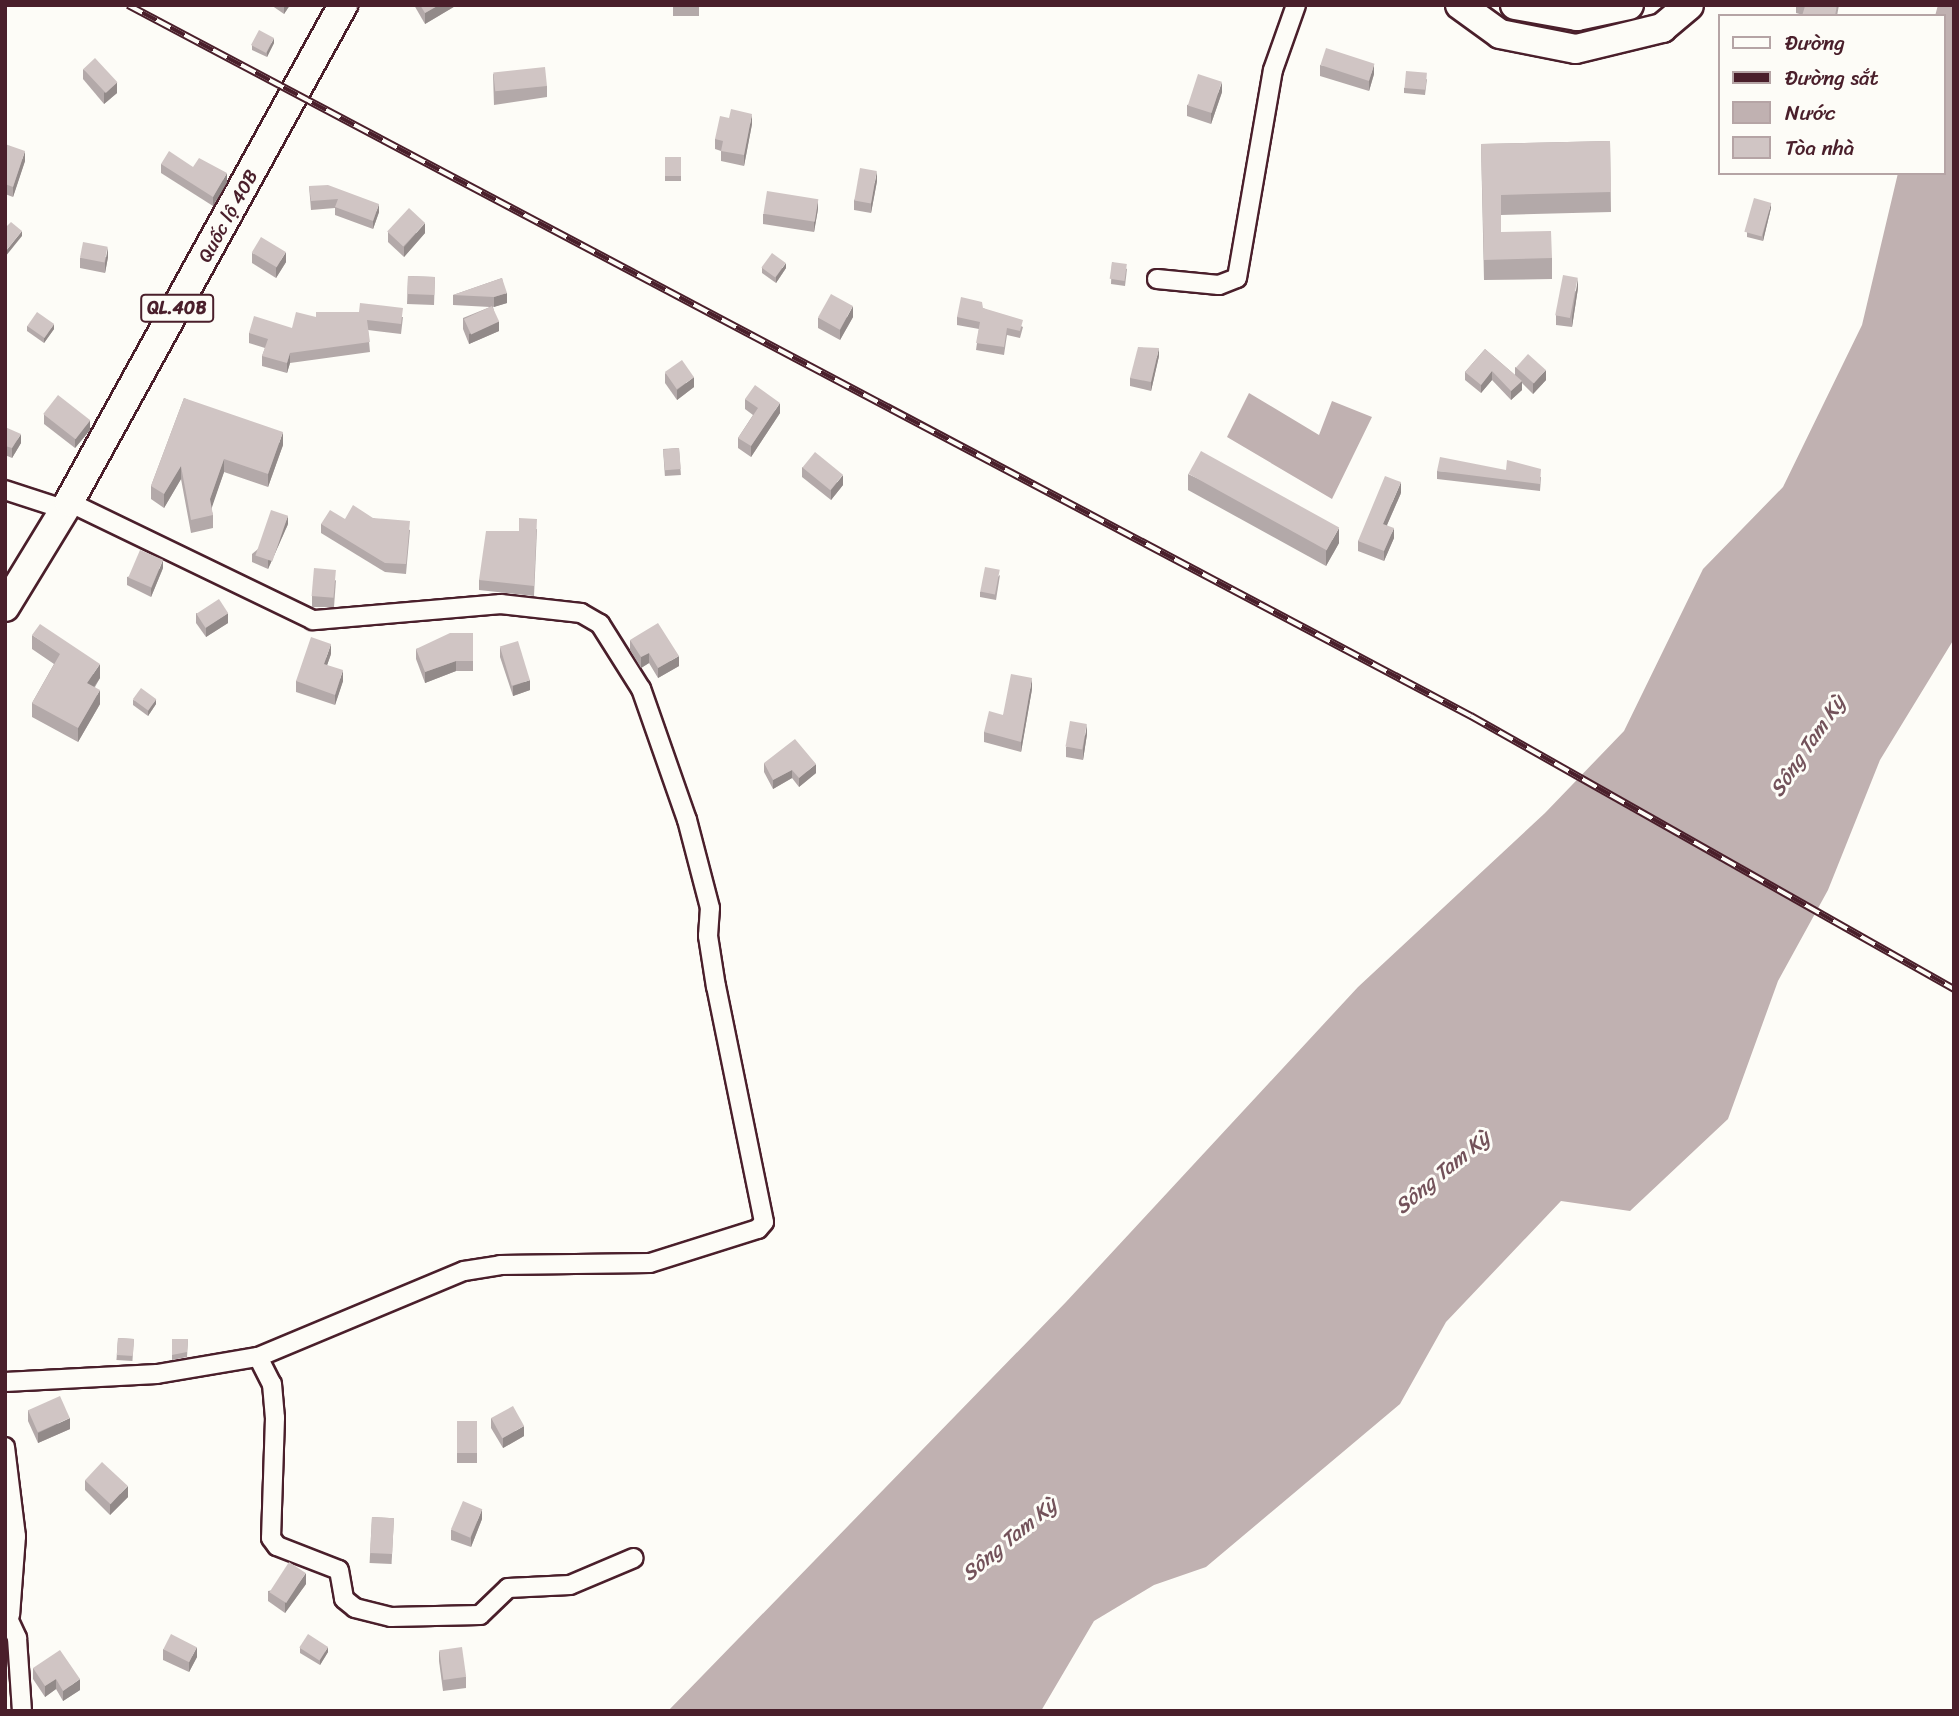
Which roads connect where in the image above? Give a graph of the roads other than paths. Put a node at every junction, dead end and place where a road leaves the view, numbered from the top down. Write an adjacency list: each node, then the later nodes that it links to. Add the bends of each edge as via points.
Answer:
1 (343, 5): 9 (highway, Quốc lộ 40B / QL.40B)
2 (1296, 5): 7 (street, via 1273,70 1237,278 1219,285)
3 (1460, 5): 6 (highway, via 1500,34 1576,49 1661,28)
4 (1515, 5): 5 (highway, via 1577,16)
5 (1629, 5)
6 (1689, 5)
7 (1157, 279)
8 (5, 490): 9 (street)
9 (66, 506): 10 (highway, Quốc lộ 40B / QL.40B); 11 (street, via 313,620 501,604 591,618 611,637 640,689 679,795 707,897 718,999 765,1222 758,1229 650,1263 500,1265 464,1271)
10 (5, 607)
11 (257, 1357): 12 (street, via 157,1374); 14 (street, via 272,1384 275,1418 271,1538 277,1546 339,1570 344,1599 355,1608 391,1617 480,1615 508,1588 570,1585)
12 (5, 1382)
13 (5, 1447): 15 (street, via 16,1536)
14 (635, 1558)
15 (7, 1613): 16 (street, via 17,1638)
16 (22, 1711)

